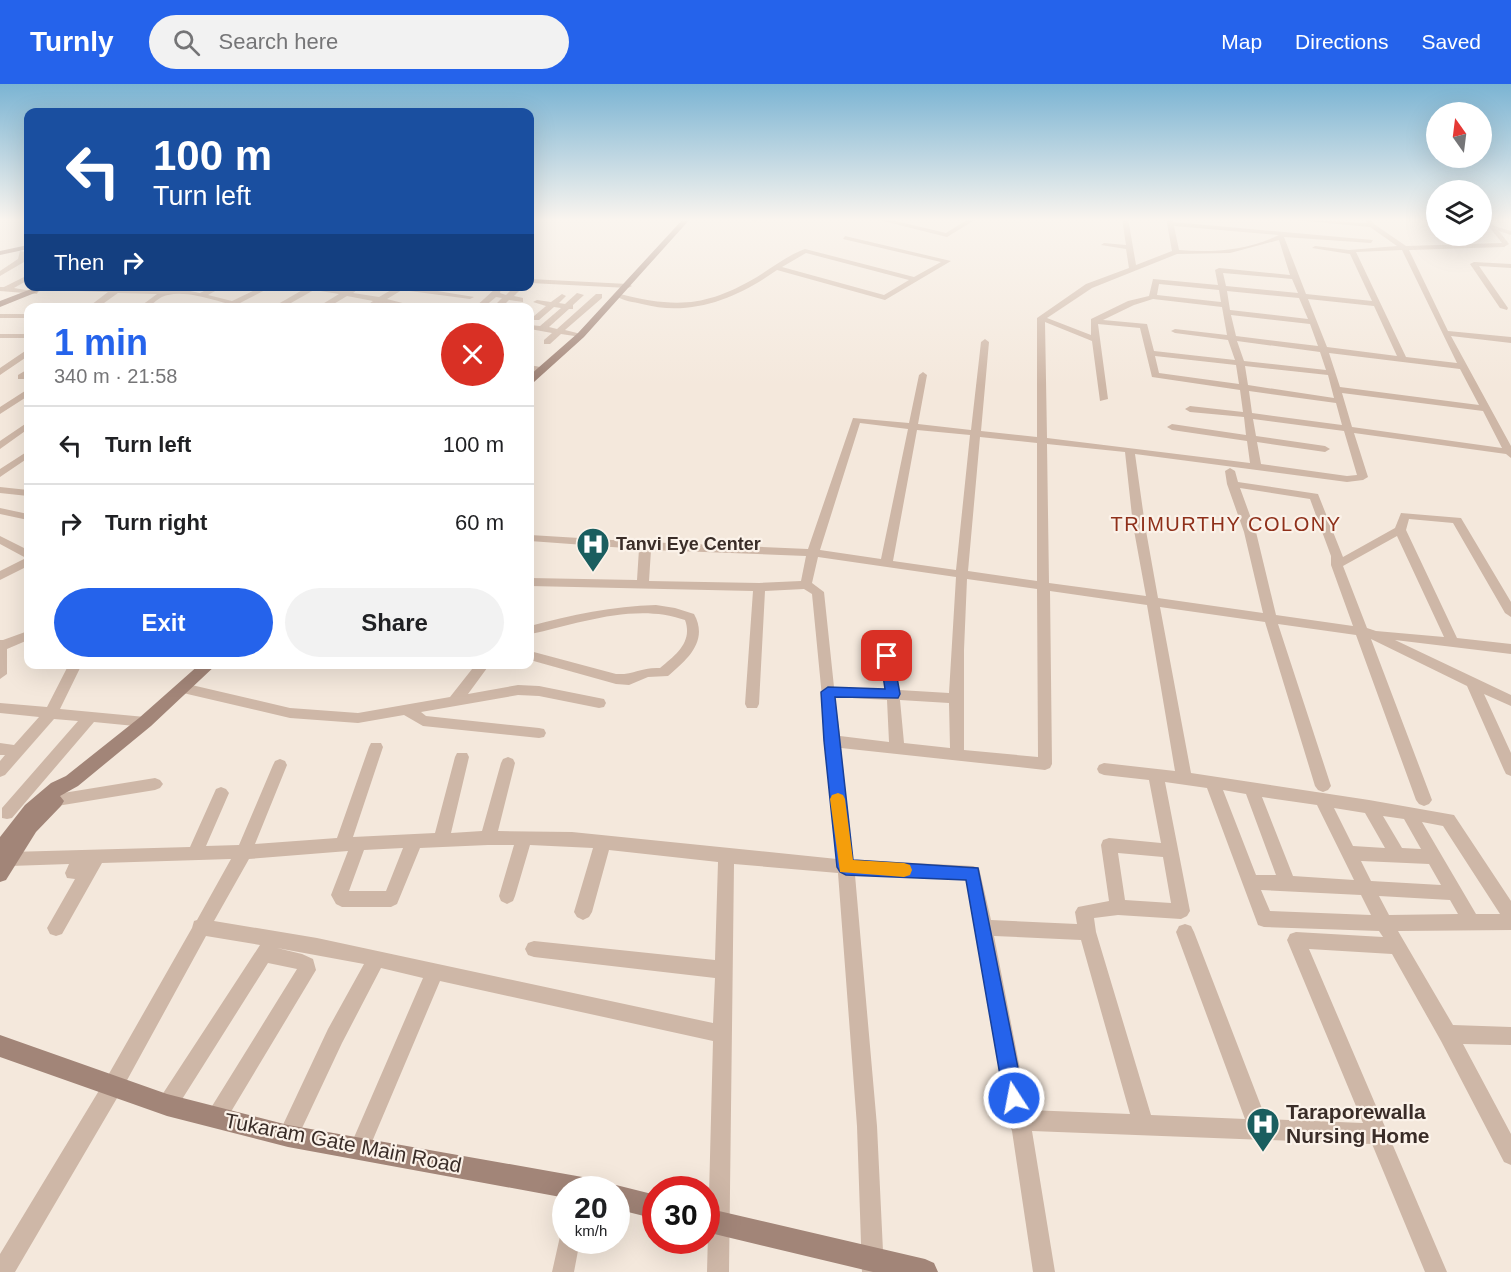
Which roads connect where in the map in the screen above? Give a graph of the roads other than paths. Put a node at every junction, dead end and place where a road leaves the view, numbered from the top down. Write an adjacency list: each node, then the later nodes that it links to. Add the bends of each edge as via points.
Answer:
1 (639, 273): 17 (main road)
2 (766, 273): 42 (street, via 736,293 704,302 669,306)
3 (799, 273): 15 (street, via 885,298)
4 (891, 273): 15 (street)
5 (927, 273): 15 (street)
6 (1122, 273): 74 (street, via 1089,286)
7 (1220, 273): 18 (street)
8 (1255, 273): 13 (street)
9 (1292, 273): 13 (street)
10 (1362, 273): 63 (street)
11 (1416, 273): 81 (street)
12 (1481, 273): 67 (street)
13 (1293, 277): 43 (street)
14 (24, 279): 19 (street)
15 (916, 280)
16 (534, 281): 17 (street)
17 (628, 286): 42 (main road)
18 (1222, 288): 43 (street); 45 (street, via 1156,281); 69 (street)
19 (3, 289): 20 (street)
20 (24, 290)
21 (34, 291): 49 (main road)
22 (116, 291): 51 (street)
23 (162, 291): 52 (street)
24 (190, 291): 38 (street)
25 (210, 291): 38 (street)
26 (260, 291): 54 (street)
27 (305, 291): 55 (street)
28 (331, 291): 35 (street)
29 (351, 291): 35 (street)
30 (395, 291): 47 (street)
31 (425, 291): 36 (street)
32 (447, 291): 36 (street)
33 (515, 291): 46 (street)
34 (529, 293): 48 (street)
35 (346, 294): 47 (street); 56 (street)
36 (443, 294): 44 (street); 59 (street, via 434,301)
37 (547, 294): 50 (street)
38 (201, 295): 53 (street)
39 (580, 295): 66 (street)
40 (562, 296): 65 (street)
41 (599, 296): 68 (street)
42 (620, 296): 82 (main road)
43 (1302, 296): 63 (street); 76 (street)
44 (470, 297)
45 (1153, 297): 69 (street); 75 (street)
46 (507, 298): 48 (street); 60 (street, via 495,293); 61 (street)
47 (380, 300): 57 (street); 58 (street)
48 (520, 300): 62 (street)
49 (3, 302)
50 (537, 302): 64 (street); 65 (street)
51 (98, 303)
52 (148, 303)
53 (221, 303)
54 (234, 303)
55 (284, 303)
56 (329, 303)
57 (375, 303)
58 (394, 303)
59 (448, 303)
60 (484, 303)
61 (502, 303)
62 (517, 303)
63 (1377, 304): 95 (street)
64 (534, 305)
65 (552, 305): 66 (street); 73 (street)
66 (567, 307): 68 (street); 78 (street)
67 (1508, 308): 72 (street)
68 (584, 309): 80 (street)
69 (1226, 309): 76 (street); 86 (street)
70 (0, 316): 71 (street)
71 (24, 316)
72 (1511, 317)
73 (534, 318)
74 (1041, 318): 87 (street); 120 (street)
75 (1094, 321): 87 (street); 93 (street, via 1144,326)
76 (1313, 322): 92 (street)
77 (534, 328): 78 (street)
78 (542, 329): 80 (street)
79 (1175, 331): 86 (street)
80 (558, 332): 82 (street); 89 (street)
81 (1445, 333): 88 (street); 97 (street)
82 (581, 335): 99 (main road)
83 (0, 336): 84 (street)
84 (12, 336): 85 (street); 91 (street)
85 (24, 336)
86 (1232, 339): 92 (street); 96 (street)
87 (1096, 340): 107 (street)
88 (1511, 340)
89 (547, 342)
90 (985, 342): 117 (street)
91 (0, 344)
92 (1323, 350): 95 (street); 101 (street)
93 (1150, 353): 96 (street); 104 (street, via 1155,375)
94 (24, 355): 100 (street)
95 (1403, 360): 97 (street)
96 (1239, 363): 101 (street); 104 (street)
97 (1465, 367): 110 (street)
98 (534, 369): 99 (street)
99 (542, 370): 103 (main road)
100 (0, 372)
101 (1331, 373): 105 (street)
102 (923, 375): 113 (street)
103 (534, 377)
104 (1242, 388): 108 (street); 112 (street)
105 (1336, 389): 108 (street); 110 (street)
106 (24, 395): 111 (street)
107 (1103, 399)
108 (1338, 401): 116 (street)
109 (1190, 409): 112 (street)
110 (1488, 410): 125 (street)
111 (0, 411)
112 (1248, 415): 116 (street); 121 (street)
113 (913, 426): 117 (street); 139 (street, via 856,420); 141 (street)
114 (1172, 427): 121 (street)
115 (24, 428): 118 (street)
116 (1347, 430): 125 (street); 127 (street, via 1363,477 1347,479)
117 (976, 433): 120 (street); 143 (street)
118 (17, 434): 119 (street); 122 (street)
119 (24, 434)
120 (1041, 440): 124 (street); 148 (street)
121 (1252, 440): 123 (street); 127 (street)
122 (0, 446)
123 (1325, 449)
124 (1130, 450): 127 (street); 150 (street)
125 (1510, 454)
126 (24, 457): 129 (street)
127 (1256, 466)
128 (24, 470): 129 (street)
129 (5, 471)
130 (0, 490): 131 (street)
131 (24, 493)
132 (0, 511): 133 (street)
133 (24, 516)
134 (1400, 530): 142 (street); 151 (street, via 1405,515 1457,520); 157 (street)
135 (534, 538): 137 (street)
136 (0, 539): 138 (street)
137 (645, 546): 139 (street); 146 (street)
138 (24, 553)
139 (813, 553): 141 (street); 147 (street)
140 (24, 563): 144 (street)
141 (886, 564): 143 (street)
142 (1337, 565): 152 (street, via 1314,496 1231,478 1253,542); 154 (street)
143 (962, 573): 148 (street); 169 (street)
144 (0, 576)
145 (534, 582): 146 (street)
146 (643, 585): 149 (street)
147 (806, 585): 149 (street); 167 (street, via 818,592)
148 (1042, 585): 150 (street); 185 (street, via 1045,764)
149 (759, 587): 173 (street)
150 (1153, 601): 152 (street); 193 (street)
151 (1511, 613)
152 (1271, 618): 154 (street); 199 (street)
153 (534, 629): 160 (street, via 596,615 646,610 683,613 690,617 695,634 689,650 663,673 643,673 629,680 616,680)
154 (1364, 632): 157 (street); 165 (street); 201 (street)
155 (884, 636): 168 (street)
156 (24, 637): 158 (street)
157 (1452, 641): 159 (street)
158 (0, 646): 164 (street)
159 (1511, 649)
160 (534, 657)
161 (74, 669): 176 (street)
162 (204, 669): 166 (main road)
163 (480, 669): 171 (street)
164 (0, 674)
165 (1472, 682): 170 (street); 190 (street)
166 (183, 688): 175 (street, via 291,713 358,718); 178 (main road)
167 (828, 692): 168 (street); 180 (street)
168 (893, 694): 169 (street); 182 (street)
169 (955, 698): 185 (street)
170 (1511, 701)
171 (453, 703): 172 (street, via 528,689); 175 (street)
172 (600, 703)
173 (752, 704)
174 (0, 708): 176 (street)
175 (407, 710): 179 (street, via 423,721)
176 (51, 714): 177 (street); 184 (street)
177 (90, 717): 178 (street); 203 (street)
178 (146, 722): 194 (main road)
179 (539, 734)
180 (831, 741): 182 (street); 221 (street)
181 (376, 747): 210 (street)
182 (897, 747): 185 (street)
183 (0, 749): 184 (street)
184 (18, 751): 191 (street)
185 (957, 753)
186 (462, 757): 208 (street)
187 (507, 763): 206 (street)
188 (280, 765): 213 (street)
189 (1104, 770): 192 (street)
190 (1511, 770)
191 (0, 771)
192 (1156, 775): 193 (street); 212 (street)
193 (1184, 778): 196 (street)
194 (72, 781): 200 (main road); 205 (main road, via 57,788)
195 (155, 784): 200 (street)
196 (1213, 784): 197 (street); 222 (street)
197 (1251, 788): 199 (street); 223 (street)
198 (221, 793): 215 (street)
199 (1322, 793): 202 (street); 214 (street)
200 (57, 800): 219 (main road)
201 (1424, 800)
202 (1369, 806): 204 (street); 216 (street)
203 (3, 813): 205 (street)
204 (1408, 813): 218 (street); 229 (street, via 1448,820)
205 (27, 814): 219 (main road)
206 (488, 838): 207 (street); 208 (street)
207 (524, 838): 211 (street); 226 (street)
208 (441, 840): 209 (street)
209 (414, 842): 210 (street); 210 (street, via 391,899 342,899 339,895)
210 (351, 843): 213 (street)
211 (603, 843): 217 (street); 228 (street)
212 (1169, 851): 227 (street, via 1109,845); 227 (street, via 1181,911)
213 (244, 852): 215 (street); 233 (street)
214 (1349, 853): 216 (street); 224 (street)
215 (195, 854): 220 (street)
216 (1397, 854): 218 (street)
217 (726, 856): 221 (street); 242 (street)
218 (1435, 857): 225 (street)
219 (3, 861): 220 (street)
220 (84, 864): 234 (street)
221 (846, 867): 235 (street, via 973,873); 263 (street, via 867,1126)
222 (1250, 882): 223 (street); 230 (street, via 1264,919)
223 (1287, 883): 224 (street)
224 (1367, 887): 225 (street); 230 (street)
225 (1455, 893): 231 (street)
226 (507, 896)
227 (1118, 907): 236 (street, via 1084,912)
228 (583, 912)
229 (1511, 916)
230 (1384, 922): 231 (street); 238 (street)
231 (1471, 922): 232 (street)
232 (1511, 922)
233 (200, 927): 239 (street); 248 (street)
234 (56, 928)
235 (982, 928): 236 (street); 251 (street)
236 (1087, 932): 252 (street)
237 (1185, 932): 253 (street)
238 (1397, 946): 245 (street); 254 (street, via 1296,940)
239 (269, 947): 241 (street); 249 (street); 250 (street, via 308,965 307,970)
240 (534, 949): 242 (street)
241 (376, 959): 243 (street); 255 (street)
242 (724, 970): 244 (street)
243 (435, 972): 244 (street); 256 (street)
244 (722, 1034): 258 (street)
245 (1448, 1034): 246 (street); 257 (street)
246 (1511, 1036)
247 (0, 1046): 248 (main road, Tukaram Gate Main Road)
248 (113, 1086): 249 (main road, Tukaram Gate Main Road); 264 (street)
249 (167, 1105): 250 (main road, Tukaram Gate Main Road)
250 (216, 1118): 255 (main road, Tukaram Gate Main Road)
251 (1018, 1120): 252 (street); 268 (street)
252 (1144, 1126): 253 (street)
253 (1258, 1130): 254 (street)
254 (1378, 1134): 269 (street)
255 (288, 1136): 256 (main road, Tukaram Gate Main Road)
256 (359, 1149): 259 (main road, Tukaram Gate Main Road)
257 (1511, 1154)
258 (715, 1176)
259 (552, 1183)
260 (720, 1224): 263 (main road)
261 (566, 1254): 265 (street)
262 (716, 1254): 266 (street)
263 (873, 1266): 267 (main road)
264 (2, 1272)
265 (563, 1272)
266 (718, 1272)
267 (926, 1272)
268 (1044, 1272)
269 (1436, 1272)

